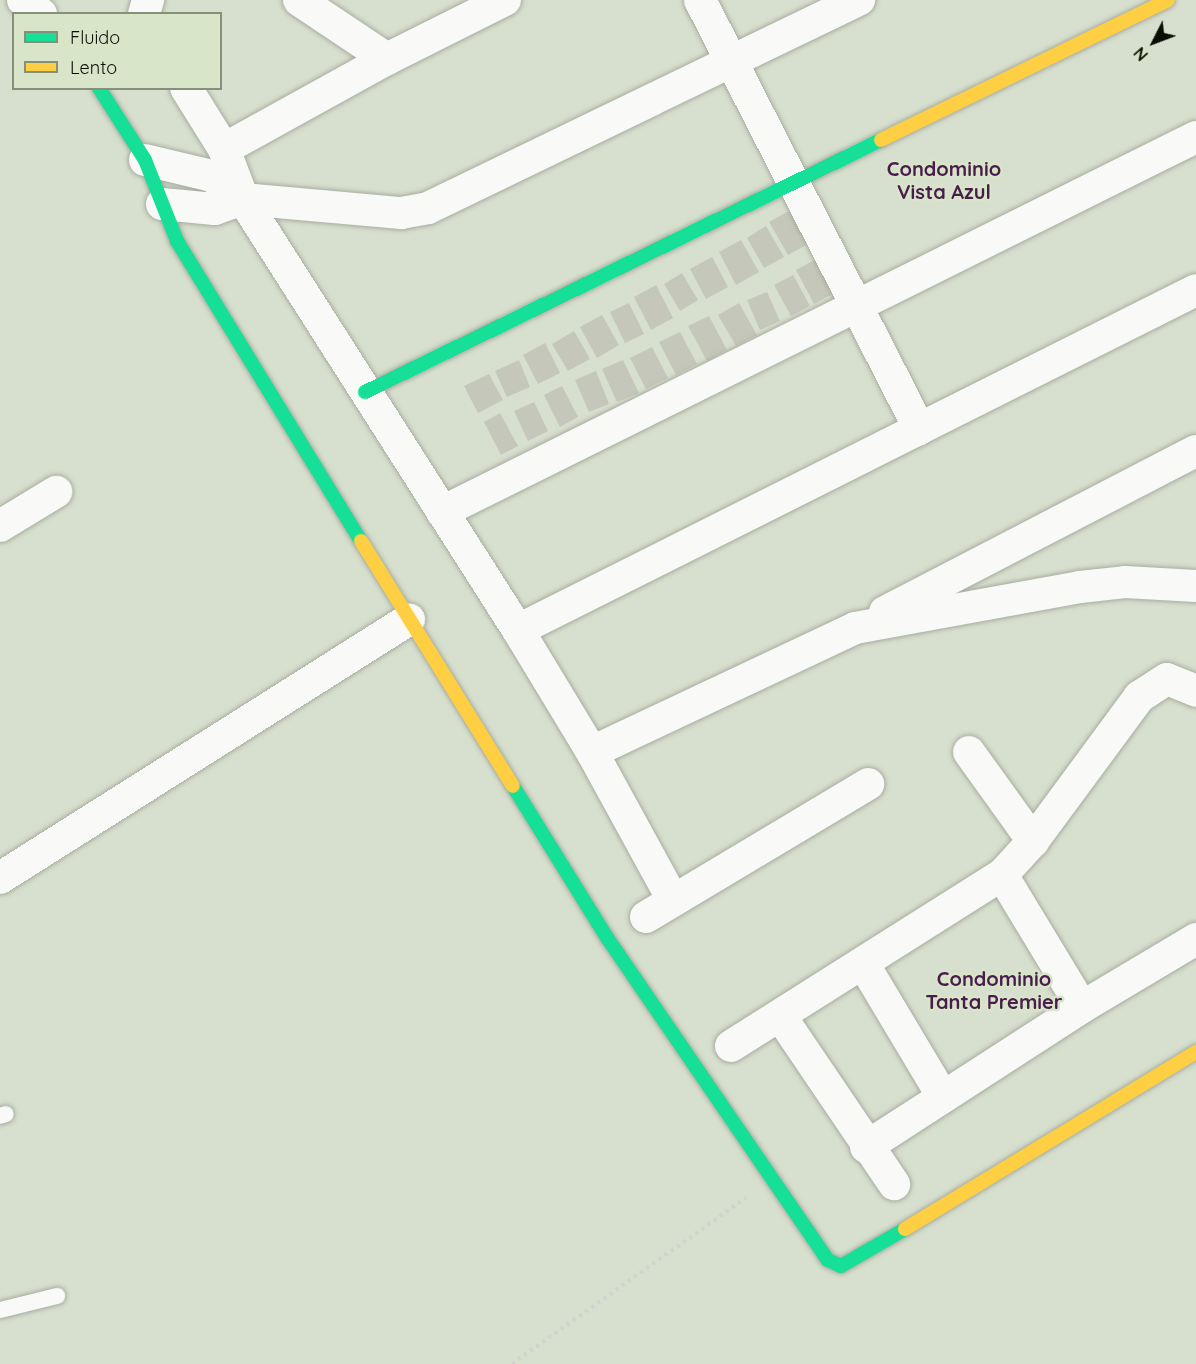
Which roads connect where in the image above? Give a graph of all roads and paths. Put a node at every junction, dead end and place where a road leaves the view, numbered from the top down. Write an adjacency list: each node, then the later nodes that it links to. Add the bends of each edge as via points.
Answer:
1 (23, 0): 7 (street)
2 (299, 0): 8 (street)
3 (505, 0): 8 (street)
4 (700, 0): 9 (street)
5 (859, 0): 9 (street)
6 (1168, 0): 15 (street)
7 (38, 12)
8 (387, 59): 13 (street)
9 (733, 63): 15 (street); 16 (street, via 428,208 400,213)
10 (100, 90): 14 (street)
11 (187, 90): 13 (street)
12 (1196, 137): 19 (street)
13 (224, 149): 16 (street)
14 (145, 160): 16 (street, via 212,176); 17 (street)
15 (794, 183): 19 (street); 20 (street)
16 (243, 199): 17 (street, via 215,209); 20 (street)
17 (162, 204): 27 (street, via 177,241)
18 (1196, 290): 21 (street)
19 (856, 305): 21 (street); 24 (street)
20 (366, 392): 24 (street)
21 (920, 429): 29 (street)
22 (1196, 451): 28 (street)
23 (56, 492): 25 (street)
24 (442, 512): 29 (street)
25 (0, 526)
26 (1196, 586): 28 (street, via 1125,582 1080,587)
27 (409, 620): 36 (street); 44 (street, via 683,1052 816,1248 834,1265 854,1260)
28 (855, 628): 31 (street)
29 (518, 630): 31 (street)
30 (1196, 691): 34 (street, via 1167,679 1139,697)
31 (592, 752): 37 (street)
32 (969, 752): 34 (street)
33 (868, 784): 37 (street)
34 (1033, 841): 35 (street)
35 (1002, 875): 40 (street); 41 (street)
36 (0, 878)
37 (673, 900): 38 (street)
38 (646, 917)
39 (1196, 939): 41 (street)
40 (864, 965): 42 (street); 45 (street)
41 (1082, 1007): 45 (street)
42 (781, 1017): 43 (street); 46 (street)
43 (730, 1046)
44 (1196, 1052)
45 (943, 1097): 46 (street)
46 (866, 1147): 47 (street)
47 (894, 1184)
48 (746, 1198): 51 (path)
49 (57, 1296): 50 (lane)
50 (0, 1310)
51 (512, 1364)

